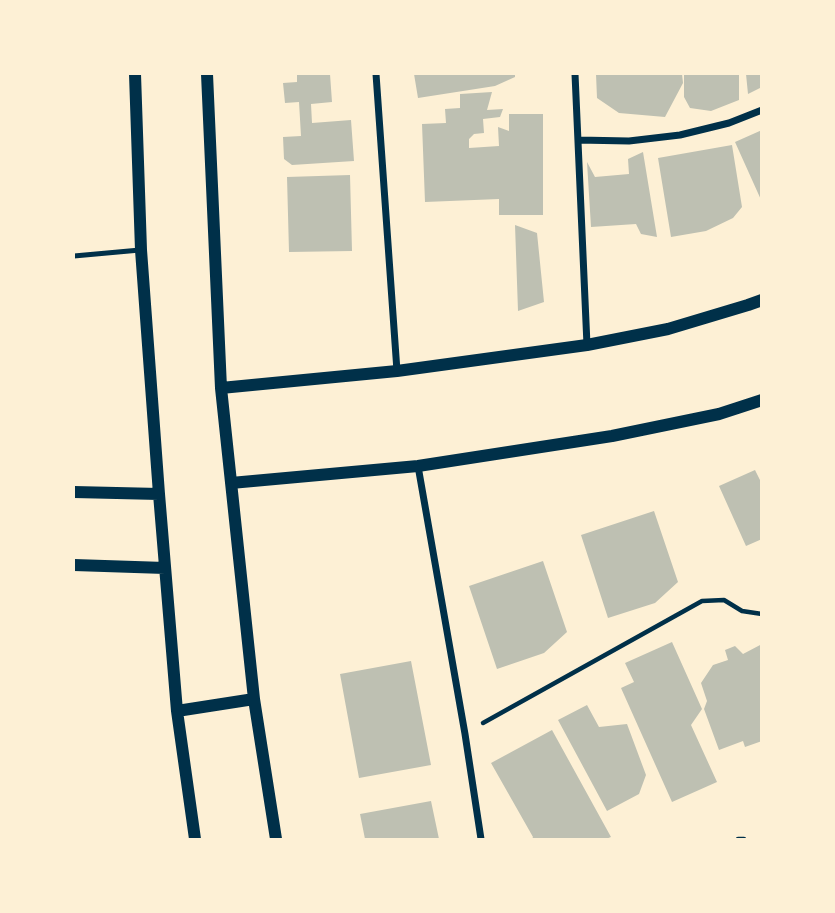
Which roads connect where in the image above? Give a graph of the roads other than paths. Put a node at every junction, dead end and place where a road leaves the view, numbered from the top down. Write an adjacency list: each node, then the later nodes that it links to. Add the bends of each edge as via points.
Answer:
1 (135, 74): 7 (street)
2 (207, 74): 12 (street)
3 (376, 74): 11 (street)
4 (575, 74): 6 (street)
5 (761, 110): 6 (street, via 680,135)
6 (578, 141): 10 (street)
7 (141, 250): 8 (lane); 17 (street)
8 (74, 256)
9 (761, 300): 10 (street, via 668,329)
10 (587, 345): 11 (street)
11 (397, 371): 12 (street)
12 (221, 388): 15 (street)
13 (761, 400): 14 (street, via 719,414 612,436)
14 (418, 466): 15 (street); 24 (street)
15 (231, 483): 20 (street)
16 (74, 492): 17 (street)
17 (159, 494): 19 (street)
18 (74, 565): 19 (street)
19 (165, 568): 21 (street)
20 (254, 699): 21 (street); 23 (street)
21 (177, 711): 22 (street)
22 (195, 839)
23 (276, 839)
24 (481, 839)

